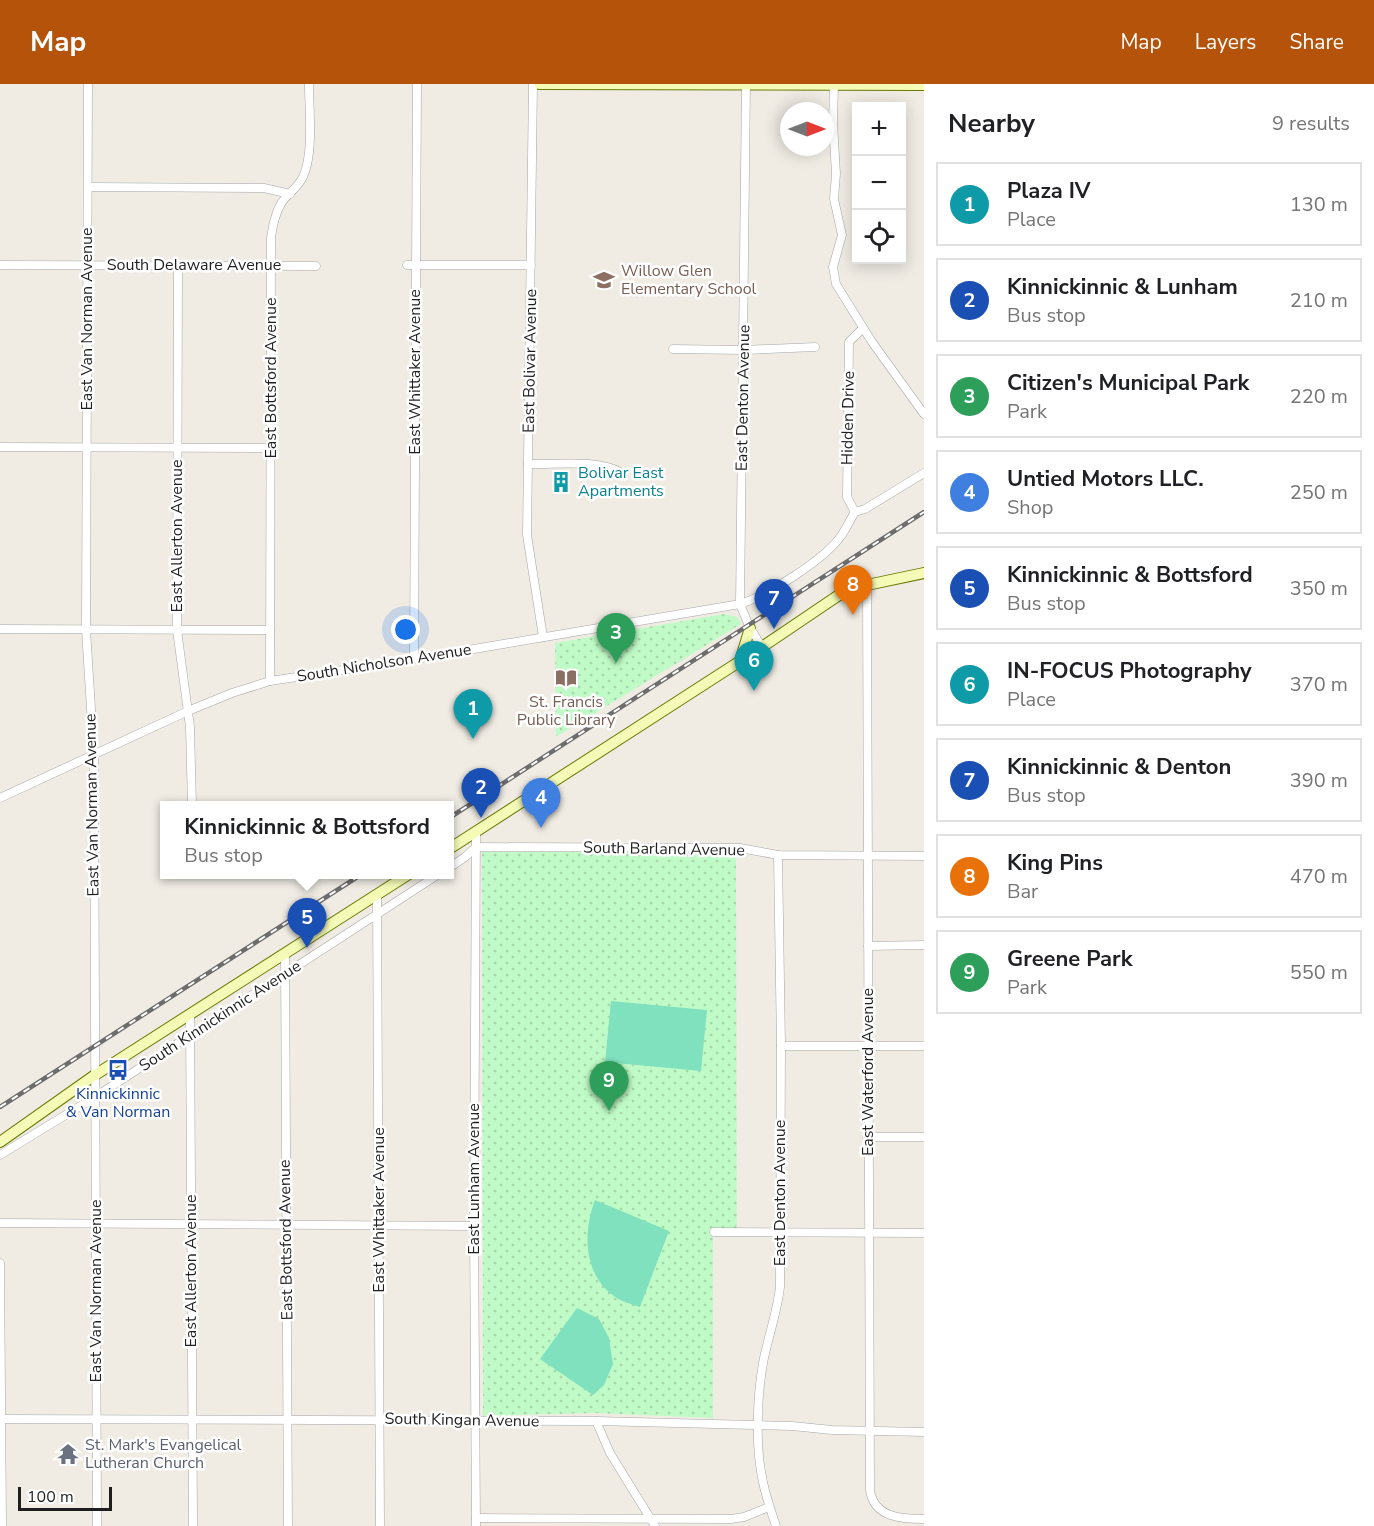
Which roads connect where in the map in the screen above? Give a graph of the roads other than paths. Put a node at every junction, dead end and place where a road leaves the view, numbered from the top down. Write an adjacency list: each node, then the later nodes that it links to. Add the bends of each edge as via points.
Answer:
1 (88, 84): 10 (street, East Van Norman Avenue)
2 (309, 84): 11 (street, East Bottsford Avenue, via 307,159 303,176)
3 (417, 84): 15 (street, East Whittaker Avenue)
4 (533, 84): 18 (street, East Bolivar Avenue)
5 (539, 84): 6 (street)
6 (583, 84): 7 (street)
7 (746, 85): 8 (street); 22 (street, East Denton Avenue)
8 (834, 85): 9 (street); 19 (street, via 834,199 842,235 833,275)
9 (924, 85)
10 (88, 187): 11 (street, via 264,188); 13 (street, East Van Norman Avenue)
11 (290, 194): 16 (street, East Bottsford Avenue, via 273,223)
12 (0, 265): 13 (street, South Delaware Avenue)
13 (88, 265): 14 (street, South Delaware Avenue); 25 (street, East Van Norman Avenue)
14 (178, 265): 16 (street, South Delaware Avenue); 26 (street, East Allerton Avenue)
15 (412, 265): 18 (street); 42 (street, East Whittaker Avenue)
16 (271, 266): 17 (street, South Delaware Avenue); 27 (street, East Bottsford Avenue)
17 (316, 266)
18 (531, 266): 28 (street, East Bolivar Avenue)
19 (863, 328): 23 (street); 31 (street, Hidden Drive, via 849,342 847,497)
20 (815, 347): 22 (street)
21 (673, 349): 22 (street)
22 (743, 350): 34 (street, East Denton Avenue)
23 (924, 414)
24 (0, 447): 25 (street)
25 (87, 448): 26 (street); 37 (street, East Van Norman Avenue)
26 (177, 448): 27 (street); 38 (street, East Allerton Avenue)
27 (270, 448): 39 (street, East Bottsford Avenue)
28 (528, 464): 29 (street, via 599,465); 40 (street, East Bolivar Avenue, via 528,545)
29 (620, 472)
30 (924, 473): 31 (street)
31 (855, 512): 34 (street, via 840,537 820,558 753,600)
32 (924, 573): 33 (street)
33 (867, 585): 41 (street, via 842,593); 55 (street, East Waterford Avenue)
34 (740, 604): 35 (street); 40 (street, South Nicholson Avenue)
35 (750, 628): 41 (street); 43 (street)
36 (0, 629): 37 (street)
37 (86, 630): 38 (street); 46 (street, East Van Norman Avenue)
38 (177, 630): 39 (street); 45 (street, East Allerton Avenue)
39 (270, 630): 44 (street, East Bottsford Avenue)
40 (543, 637): 42 (street, South Nicholson Avenue)
41 (762, 647): 43 (street)
42 (414, 659): 44 (street, South Nicholson Avenue)
43 (740, 661): 49 (street)
44 (270, 681): 45 (street, South Nicholson Avenue)
45 (188, 711): 46 (street, South Nicholson Avenue); 48 (street, East Allerton Avenue)
46 (94, 756): 47 (street, South Nicholson Avenue); 71 (street, East Van Norman Avenue)
47 (0, 798)
48 (192, 801)
49 (476, 831): 51 (street); 52 (street, East Lunham Avenue)
50 (766, 842): 53 (street)
51 (454, 846)
52 (476, 847): 53 (street, South Barland Avenue, via 740,848); 57 (street); 82 (street, East Lunham Avenue)
53 (762, 852): 54 (street, South Barland Avenue)
54 (778, 855): 55 (street, South Barland Avenue); 68 (street, East Denton Avenue)
55 (867, 856): 56 (street, South Barland Avenue); 63 (street, East Waterford Avenue)
56 (924, 856)
57 (454, 865)
58 (401, 879): 60 (street, South Kinnickinnic Avenue)
59 (431, 879): 61 (street, South Kinnickinnic Avenue)
60 (377, 895): 61 (street, East Whittaker Avenue); 64 (street, South Kinnickinnic Avenue)
61 (376, 914): 65 (street, South Kinnickinnic Avenue); 81 (street, East Whittaker Avenue)
62 (924, 945): 63 (street)
63 (868, 946): 69 (street, East Waterford Avenue)
64 (285, 954): 65 (street, East Bottsford Avenue); 66 (street, South Kinnickinnic Avenue)
65 (284, 974): 67 (street, South Kinnickinnic Avenue); 80 (street, East Bottsford Avenue)
66 (190, 1016): 67 (street, East Allerton Avenue); 71 (street, South Kinnickinnic Avenue)
67 (190, 1036): 72 (street, South Kinnickinnic Avenue); 79 (street, East Allerton Avenue)
68 (781, 1046): 69 (street); 84 (street, East Denton Avenue)
69 (867, 1046): 70 (street); 73 (street, East Waterford Avenue)
70 (924, 1046)
71 (95, 1075): 72 (street, East Van Norman Avenue); 75 (street, South Kinnickinnic Avenue)
72 (95, 1097): 76 (street, South Kinnickinnic Avenue); 78 (street, East Van Norman Avenue)
73 (867, 1137): 74 (street); 85 (street, East Waterford Avenue)
74 (924, 1137)
75 (0, 1142)
76 (0, 1155)
77 (0, 1223): 78 (street)
78 (96, 1224): 79 (street); 89 (street, East Van Norman Avenue)
79 (190, 1224): 80 (street); 90 (street, East Allerton Avenue)
80 (285, 1224): 81 (street); 91 (street, East Bottsford Avenue)
81 (379, 1226): 82 (street); 92 (street, East Whittaker Avenue)
82 (474, 1226): 93 (street, East Lunham Avenue)
83 (714, 1232): 84 (street)
84 (780, 1232): 85 (street); 95 (street, East Denton Avenue, via 778,1306 763,1362)
85 (868, 1233): 86 (street); 96 (street, East Waterford Avenue)
86 (924, 1233)
87 (0, 1263): 88 (street)
88 (1, 1419): 89 (street, South Kingan Avenue); 102 (street)
89 (96, 1419): 90 (street, South Kingan Avenue); 103 (street, East Van Norman Avenue)
90 (192, 1419): 91 (street, South Kingan Avenue); 104 (street, East Allerton Avenue)
91 (288, 1419): 92 (street, South Kingan Avenue); 105 (street, East Bottsford Avenue)
92 (380, 1419): 93 (street, South Kingan Avenue); 106 (street, East Whittaker Avenue)
93 (476, 1420): 94 (street, South Kingan Avenue); 101 (street, East Lunham Avenue)
94 (596, 1421): 95 (street, South Kingan Avenue); 99 (street, via 610,1453)
95 (759, 1426): 96 (street, South Kingan Avenue); 98 (street, East Denton Avenue, via 762,1480)
96 (870, 1432): 97 (street, South Kingan Avenue); 100 (street, East Waterford Avenue, via 872,1499 892,1517)
97 (924, 1432)
98 (769, 1507): 99 (street, via 731,1519); 108 (street, East Denton Avenue)
99 (650, 1518): 101 (street); 107 (street)
100 (924, 1519)
101 (476, 1522)
102 (2, 1526)
103 (97, 1526)
104 (192, 1526)
105 (288, 1526)
106 (381, 1526)
107 (655, 1526)
108 (776, 1526)

